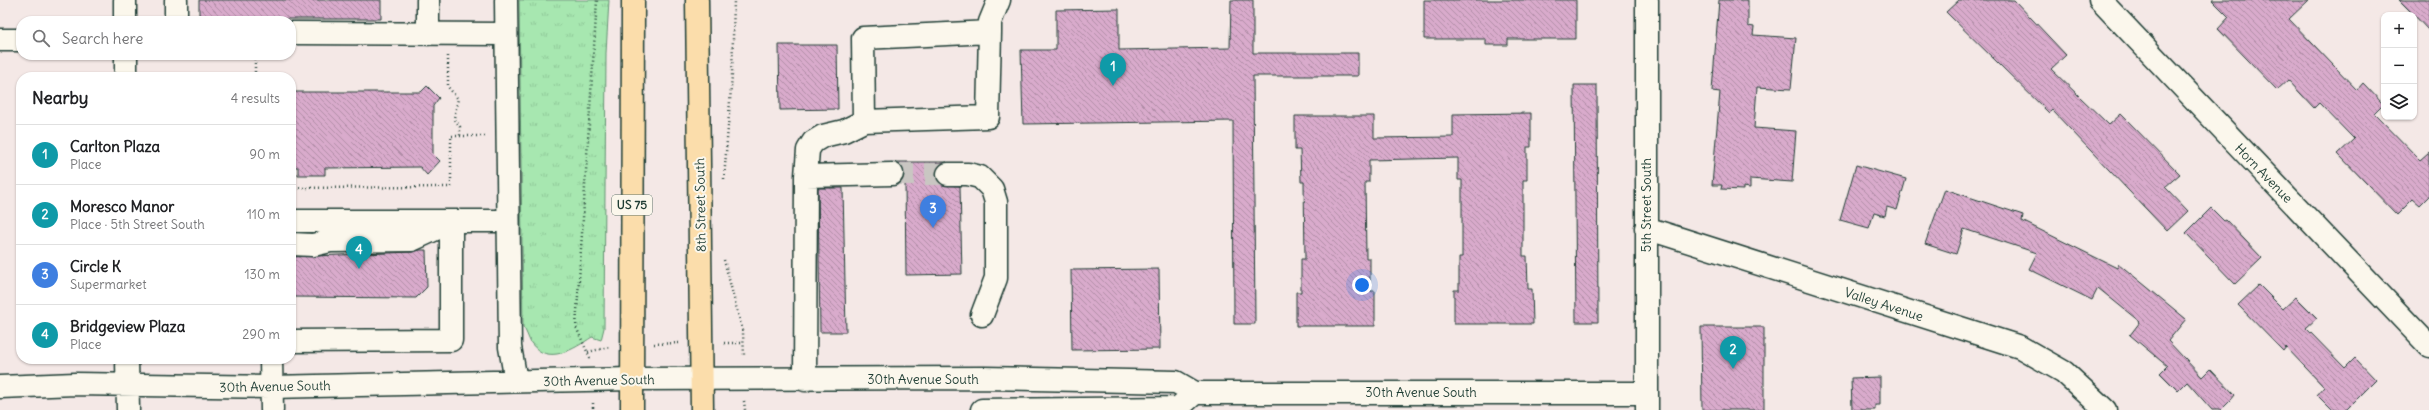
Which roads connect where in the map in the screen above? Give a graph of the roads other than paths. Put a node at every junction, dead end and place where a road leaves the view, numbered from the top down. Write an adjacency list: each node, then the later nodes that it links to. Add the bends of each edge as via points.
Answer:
1 (125, 0): 10 (street)
2 (176, 0): 11 (street)
3 (428, 0): 14 (street)
4 (506, 0): 15 (street)
5 (633, 0): 35 (main road, US 75)
6 (697, 0): 36 (main road, 8th Street South)
7 (999, 0): 12 (street, via 990,22)
8 (1647, 0): 27 (street, 5th Street South)
9 (2100, 0): 31 (street, Horn Avenue)
10 (125, 16)
11 (176, 16)
12 (990, 32): 20 (street, via 988,118); 20 (street, via 863,38)
13 (296, 33): 14 (street)
14 (438, 34): 15 (street)
15 (506, 34): 26 (street)
16 (0, 40): 17 (street)
17 (16, 40)
18 (126, 60): 19 (street)
19 (126, 72)
20 (864, 121): 23 (street, via 813,142 808,150)
21 (892, 174): 23 (street)
22 (948, 174): 29 (street, via 980,177 992,189 996,202 996,278)
23 (806, 176): 37 (street)
24 (296, 221): 25 (street)
25 (452, 222): 26 (street); 28 (street, via 412,240); 30 (street, via 452,340)
26 (507, 222): 38 (street, via 510,347)
27 (1646, 228): 43 (street, 5th Street South); 49 (street, Valley Avenue, via 2020,347 2064,372)
28 (296, 244)
29 (982, 315)
30 (296, 341)
31 (2429, 346)
32 (127, 364): 39 (street)
33 (271, 364): 41 (street)
34 (984, 378): 37 (street, 30th Avenue South); 42 (street, 30th Avenue South, via 1176,382); 48 (street)
35 (632, 379): 36 (street, 30th Avenue South); 38 (street, 30th Avenue South); 46 (main road, US 75)
36 (702, 379): 37 (street, 30th Avenue South); 47 (main road, 8th Street South)
37 (805, 380)
38 (516, 381): 41 (street, 30th Avenue South)
39 (128, 386): 40 (street, 30th Avenue South, via 75,384); 41 (street, 30th Avenue South); 44 (street)
40 (0, 387)
41 (271, 387): 45 (street)
42 (1194, 393): 43 (street, 30th Avenue South); 48 (street, via 1178,408)
43 (1647, 401)
44 (128, 410)
45 (272, 410)
46 (632, 410)
47 (702, 410)
48 (983, 410)
49 (2105, 410)

